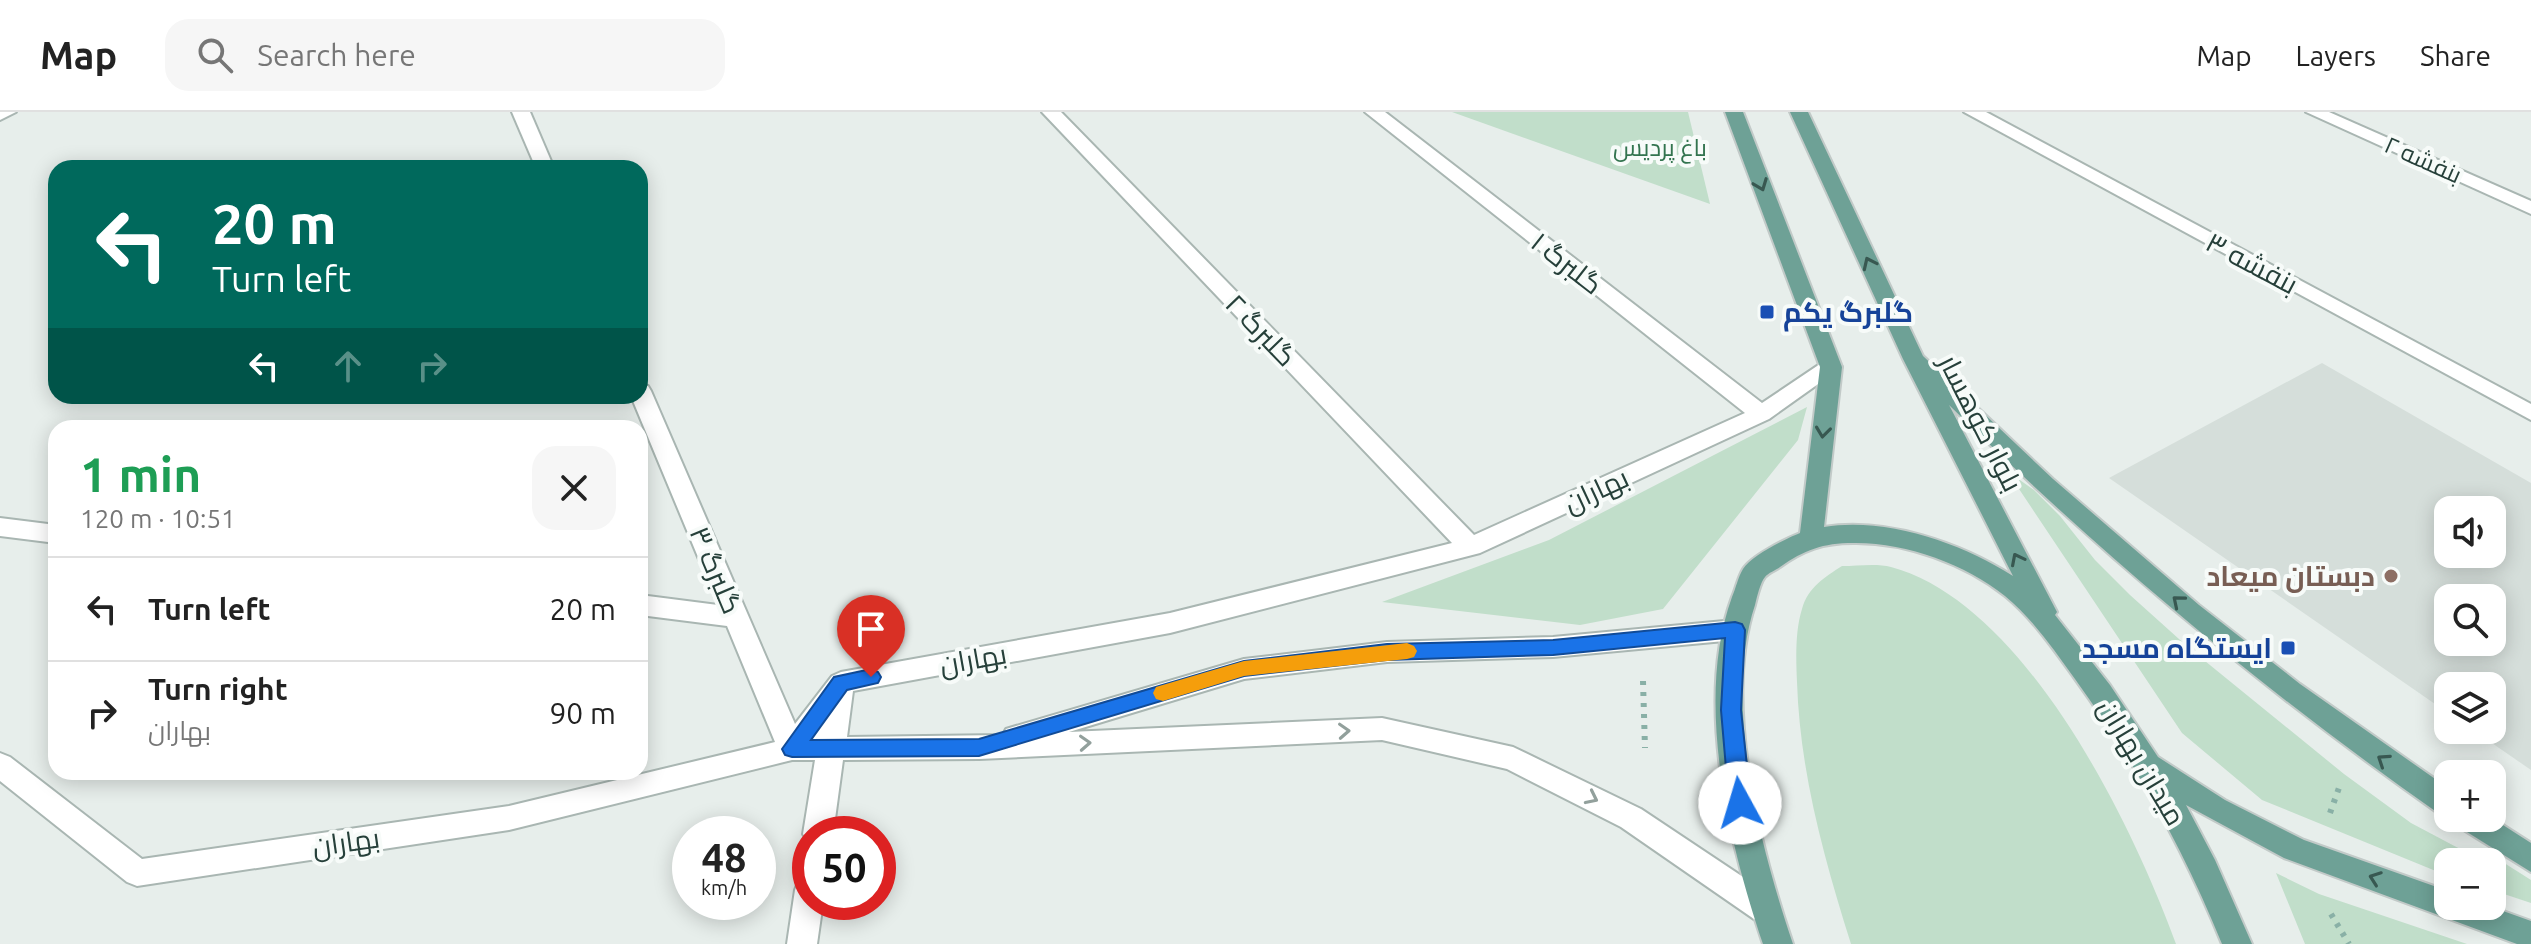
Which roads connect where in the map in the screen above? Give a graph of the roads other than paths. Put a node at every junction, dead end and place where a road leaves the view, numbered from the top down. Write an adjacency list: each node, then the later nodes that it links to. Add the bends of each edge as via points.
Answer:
1 (7, 112): 9 (street)
2 (521, 112): 10 (street)
3 (1051, 112): 20 (street, گلبرگ ۲)
4 (1374, 112): 16 (street, گلبرگ ۱)
5 (1734, 112): 13 (main road, one-way to 13)
6 (1799, 112): 12 (main road, بلوار کوهسار, one-way to 6)
7 (1973, 112): 15 (street, بنفشه ۳)
8 (2315, 112): 11 (street, بنفشه ۲)
9 (0, 115)
10 (542, 160)
11 (2531, 208)
12 (1914, 359): 23 (main road, بلوار کوهسار, one-way to 12); 30 (main road, one-way to 12, via 2337,726 2162,588)
13 (1831, 367): 16 (street, بهاران); 19 (main road, one-way to 19)
14 (646, 404): 22 (street, گلبرگ ۳)
15 (2531, 413)
16 (1761, 414): 20 (street, بهاران)
17 (0, 527): 18 (street)
18 (48, 533)
19 (1811, 538): 23 (main road, میدان بهاران, via 1873,534 1940,549 2003,582); 24 (main road, میدان بهاران, via 1754,572)
20 (1471, 547): 25 (street, بهاران, via 1170,623)
21 (648, 606): 22 (street)
22 (736, 617): 27 (street, گلبرگ ۳)
23 (2053, 629): 28 (main road, میدان بهاران)
24 (1735, 630): 26 (street, via 1553,647 1387,652 1244,669); 35 (main road, میدان بهاران, via 1731,710 1740,803)
25 (841, 683): 27 (street); 31 (street)
26 (979, 748): 27 (street, بهاران); 35 (street, one-way to 35, via 1382,729 1513,759 1631,818)
27 (792, 749): 29 (street, بهاران, via 509,818 137,873)
28 (2148, 764): 34 (main road, one-way to 28, via 2294,849 2215,809); 41 (main road, میدان بهاران, via 2218,896)
29 (0, 765)
30 (2434, 794)
31 (821, 816)
32 (2490, 832): 33 (main road)
33 (2531, 859)
34 (2434, 900)
35 (1765, 909): 40 (main road, میدان بهاران)
36 (806, 920): 39 (street)
37 (2489, 920): 38 (main road)
38 (2531, 935)
39 (802, 944)
40 (1778, 944)
41 (2237, 944)

